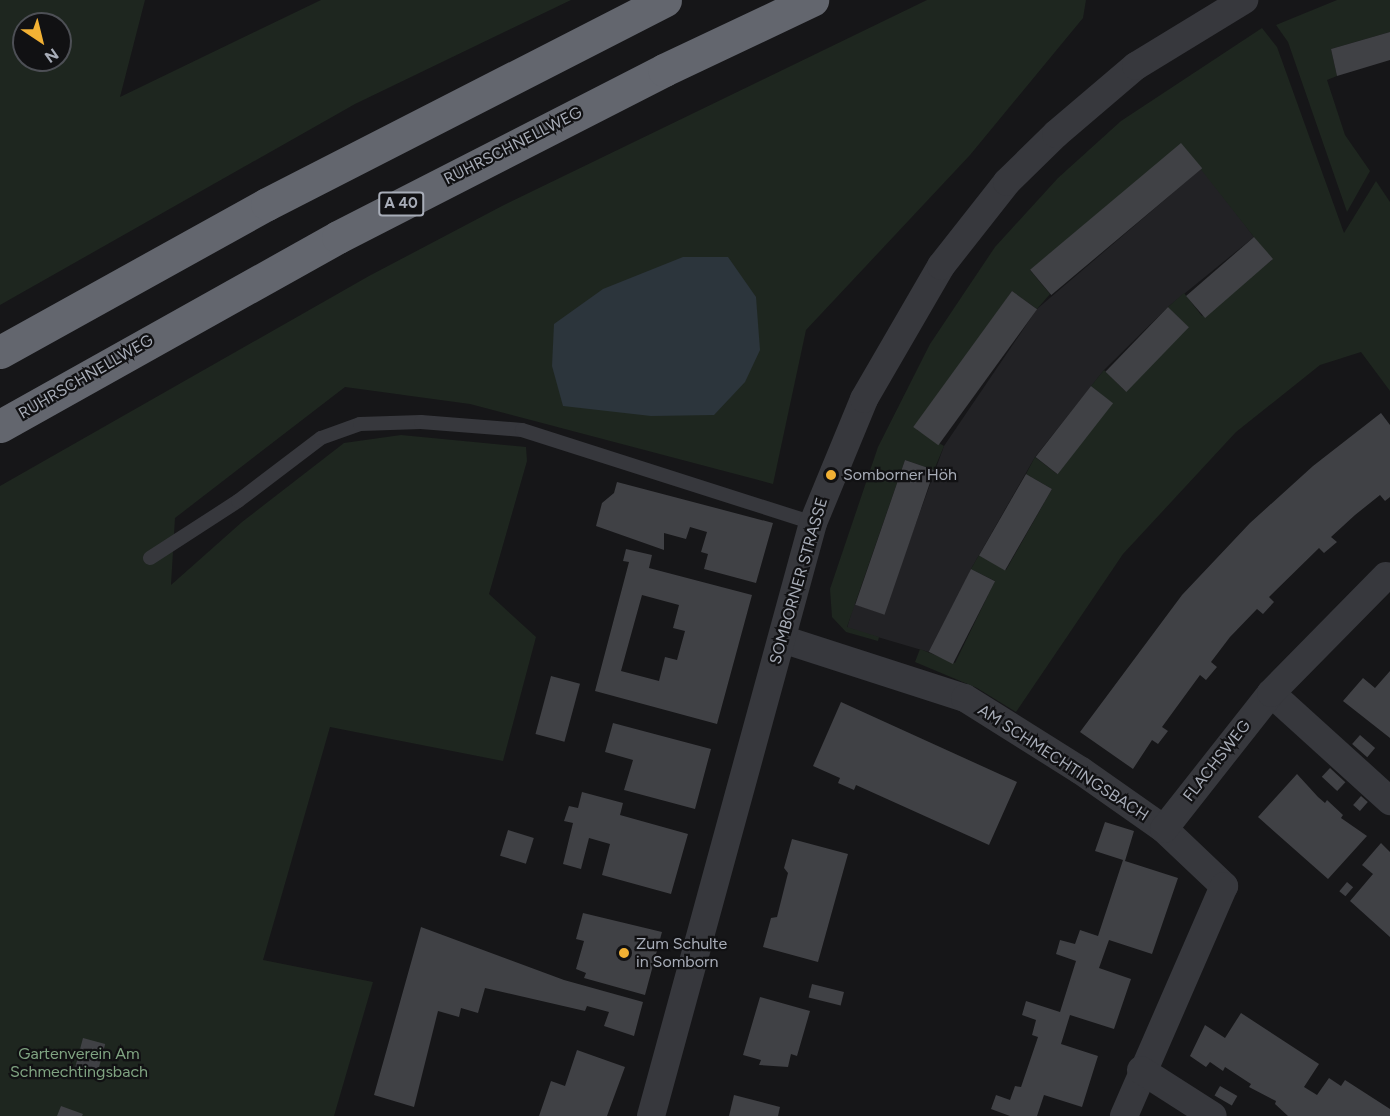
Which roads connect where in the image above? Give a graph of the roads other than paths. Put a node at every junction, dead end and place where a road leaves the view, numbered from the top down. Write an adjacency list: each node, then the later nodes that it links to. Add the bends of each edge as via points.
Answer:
1 (665, 0): 5 (highway, via 267,204)
2 (812, 0): 6 (highway, RUHRSCHNELLWEG / A 40, via 644,80 348,231)
3 (1244, 0): 4 (street, SOMBORNER STRASSE)
4 (1206, 9): 7 (street, SOMBORNER STRASSE, via 1056,134 972,223 912,313 864,399)
5 (0, 352)
6 (0, 426)
7 (813, 523): 8 (lane, via 522,430 421,422 360,424 321,438 238,501); 10 (street, SOMBORNER STRASSE)
8 (150, 558)
9 (1386, 576): 11 (street, FLACHSWEG)
10 (782, 639): 13 (street, AM SCHMECHTINGSBACH, via 965,698 1080,770); 15 (street, SOMBORNER STRASSE)
11 (1271, 693): 12 (street); 13 (street, FLACHSWEG)
12 (1390, 801)
13 (1164, 829): 14 (street, AM SCHMECHTINGSBACH, via 1224,886)
14 (1141, 1070): 16 (street, AM SCHMECHTINGSBACH); 17 (street)
15 (651, 1116)
16 (1124, 1116)
17 (1213, 1116)

